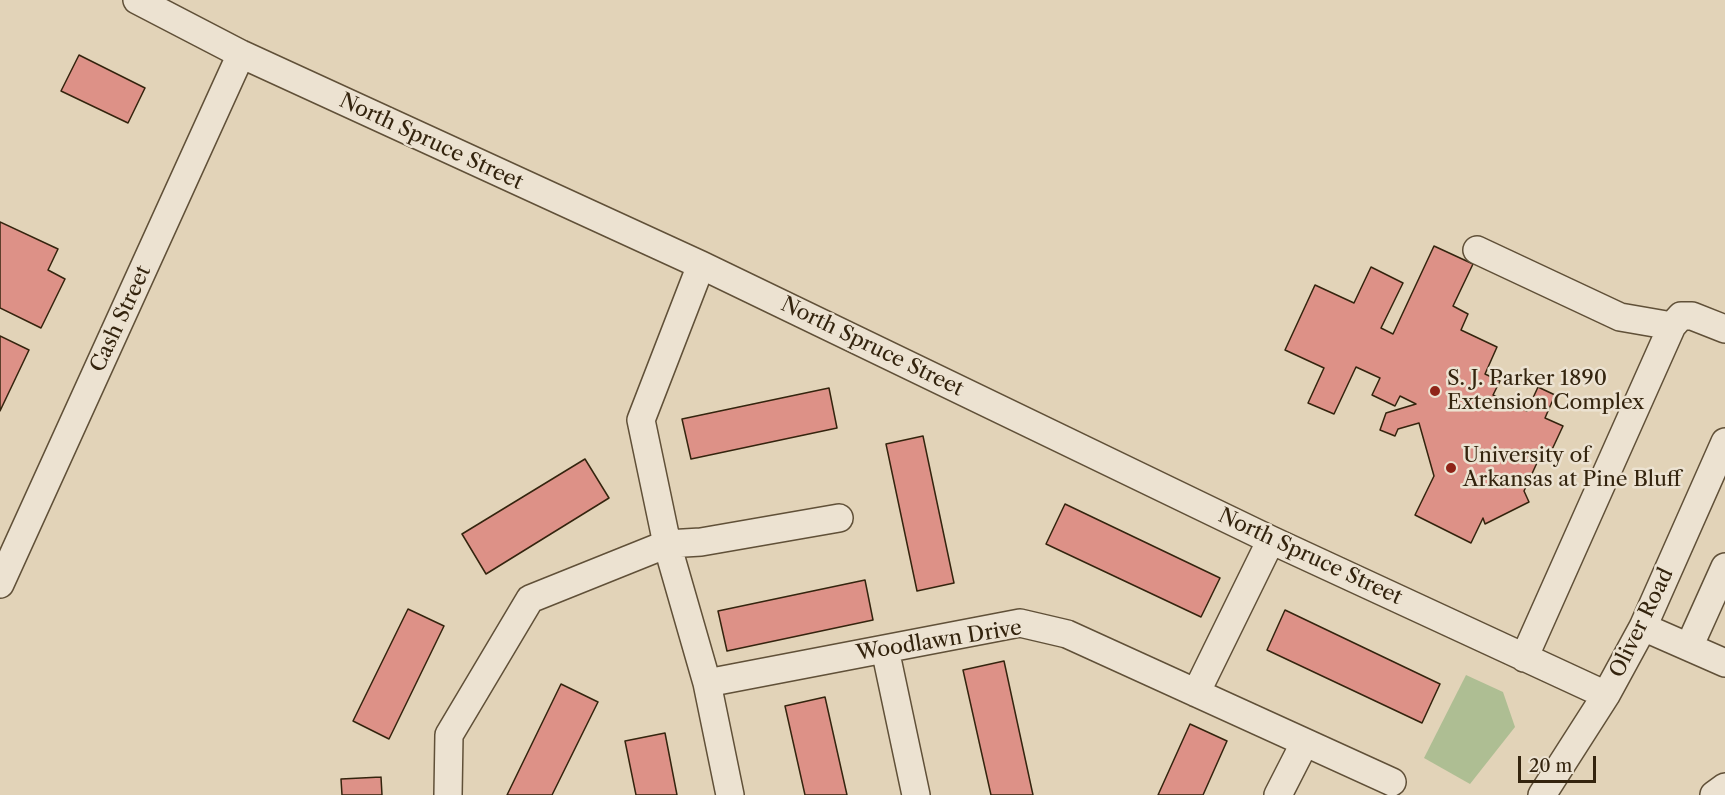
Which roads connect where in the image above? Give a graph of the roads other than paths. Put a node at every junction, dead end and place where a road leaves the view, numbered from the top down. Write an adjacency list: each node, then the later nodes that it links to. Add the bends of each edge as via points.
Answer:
1 (137, 0): 2 (street, North Spruce Street)
2 (241, 54): 4 (street, North Spruce Street); 12 (street, Cash Street)
3 (1477, 250): 5 (street, via 1620,317)
4 (701, 265): 9 (street, North Spruce Street); 10 (street, via 641,420)
5 (1672, 326): 6 (street, via 1681,316 1692,316); 16 (street)
6 (1725, 329)
7 (1725, 442): 13 (street, Oliver Road)
8 (839, 518): 10 (street, via 702,542)
9 (1271, 540): 16 (street, North Spruce Street); 19 (street)
10 (667, 544): 18 (street); 24 (street, via 530,598 449,735)
11 (1725, 567): 14 (street)
12 (0, 584)
13 (1643, 627): 14 (street); 20 (street, Oliver Road)
14 (1689, 647): 17 (street)
15 (885, 649): 18 (street, Woodlawn Drive); 19 (street, Woodlawn Drive, via 1020,623 1067,634); 26 (street)
16 (1524, 658): 20 (street, North Spruce Street)
17 (1725, 663)
18 (707, 683): 25 (street)
19 (1196, 693): 21 (street, Woodlawn Drive)
20 (1606, 695): 28 (street, Oliver Road)
21 (1304, 744): 22 (street, Woodlawn Drive); 27 (street)
22 (1392, 782)
23 (1725, 788): 29 (street)
24 (448, 795)
25 (730, 795)
26 (916, 795)
27 (1278, 795)
28 (1542, 795)
29 (1714, 795)

